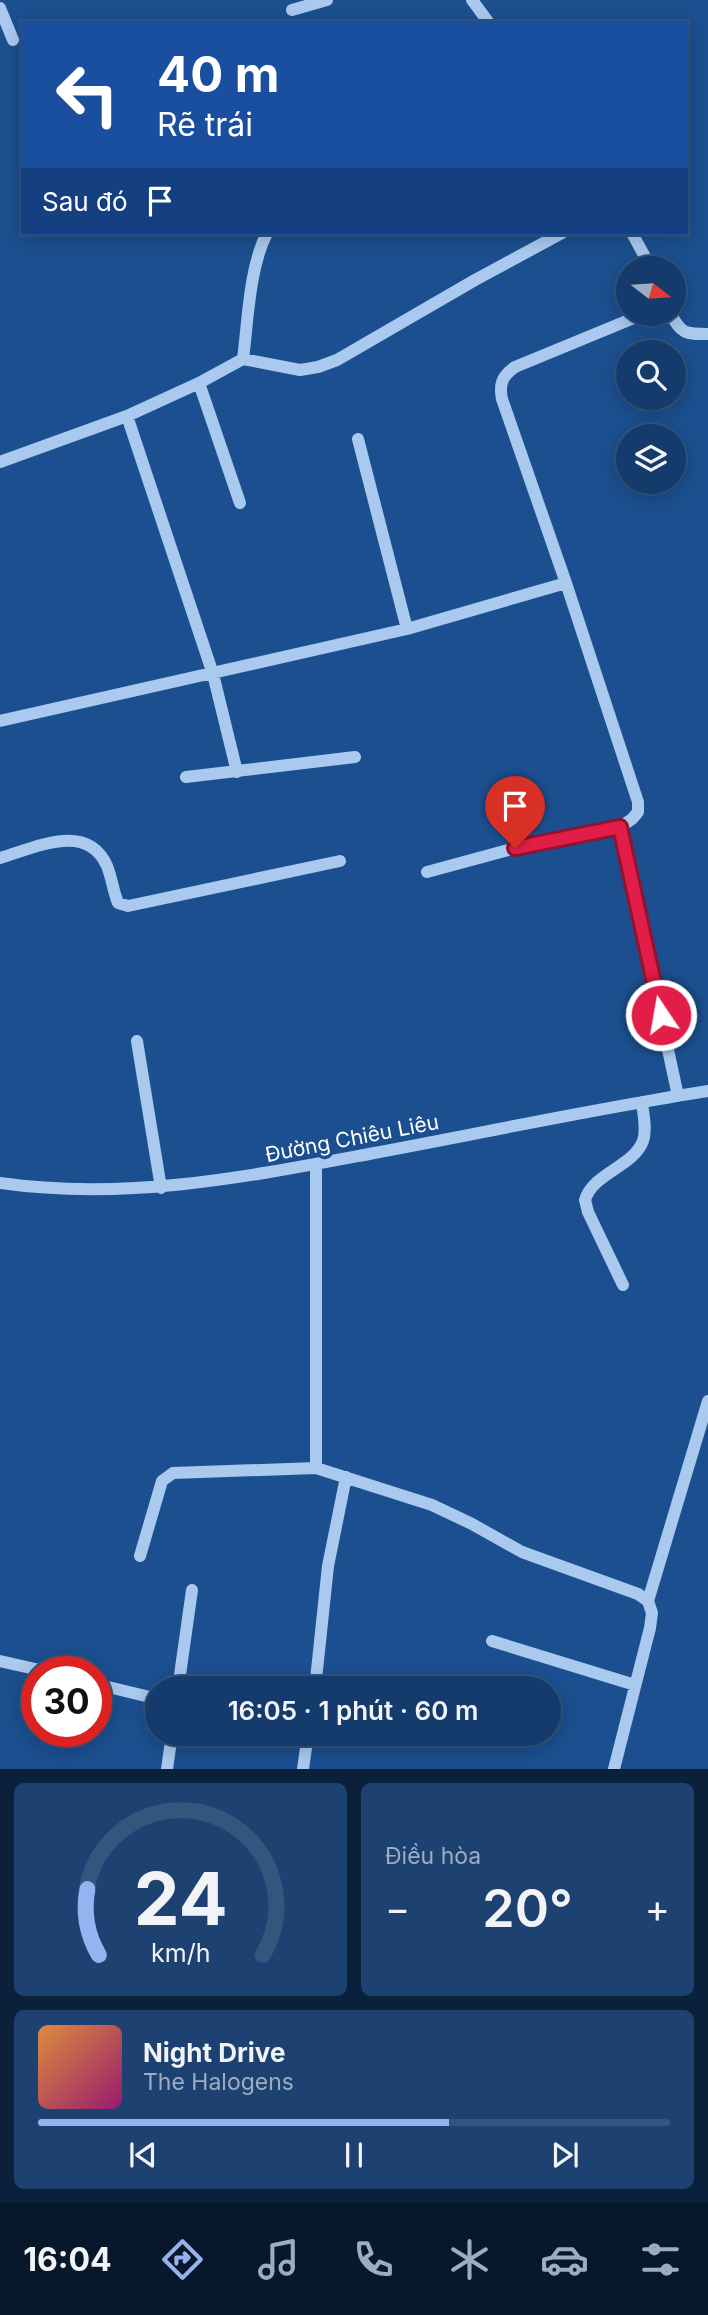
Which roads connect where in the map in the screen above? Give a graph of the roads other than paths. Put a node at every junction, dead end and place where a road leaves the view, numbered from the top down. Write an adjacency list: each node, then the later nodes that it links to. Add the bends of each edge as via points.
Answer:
1 (327, 0): 4 (street)
2 (472, 0): 5 (street)
3 (0, 8): 6 (street)
4 (292, 10)
5 (488, 21)
6 (13, 40)
7 (266, 235): 14 (street)
8 (558, 235): 14 (street, via 337,360 300,370)
9 (633, 235): 10 (street)
10 (644, 256)
11 (616, 325): 20 (street, via 515,367 504,375 500,388)
12 (678, 326): 13 (street, via 686,333)
13 (708, 334)
14 (243, 359): 15 (street)
15 (199, 383): 16 (street); 19 (street)
16 (127, 416): 18 (street); 22 (street)
17 (358, 439): 21 (street)
18 (0, 462)
19 (240, 503)
20 (566, 583): 21 (street); 27 (street, via 638,802 638,812)
21 (407, 629): 22 (street)
22 (214, 674): 23 (street); 25 (street)
23 (0, 721)
24 (355, 757): 25 (street)
25 (237, 772): 26 (street)
26 (186, 777)
27 (620, 827): 30 (street, via 538,842); 33 (street)
28 (0, 858): 29 (street, via 67,839 84,842 97,849 108,867 118,903 128,906)
29 (340, 861)
30 (427, 872)
31 (137, 1041): 37 (street)
32 (708, 1091): 33 (street, Đường Chiêu Liêu)
33 (678, 1096): 34 (street, Đường Chiêu Liêu)
34 (642, 1102): 35 (street, Đường Chiêu Liêu); 38 (street, via 642,1144 594,1186 585,1200)
35 (316, 1164): 37 (street, Đường Chiêu Liêu); 40 (street)
36 (0, 1183): 37 (street, Đường Chiêu Liêu, via 56,1190)
37 (161, 1188)
38 (623, 1285)
39 (708, 1402): 44 (street)
40 (316, 1468): 41 (street); 42 (street, via 173,1473 162,1480)
41 (346, 1477): 44 (street, via 432,1505 522,1552); 49 (street, via 328,1566)
42 (140, 1556)
43 (192, 1590): 48 (street)
44 (648, 1601): 50 (street, via 650,1628)
45 (492, 1641): 50 (street)
46 (0, 1661): 47 (street)
47 (21, 1666)
48 (180, 1676)
49 (316, 1676)
50 (635, 1685): 57 (street)
51 (112, 1688): 52 (street)
52 (145, 1696)
53 (170, 1746): 55 (street)
54 (306, 1746): 56 (street)
55 (167, 1769)
56 (303, 1769)
57 (614, 1769)

